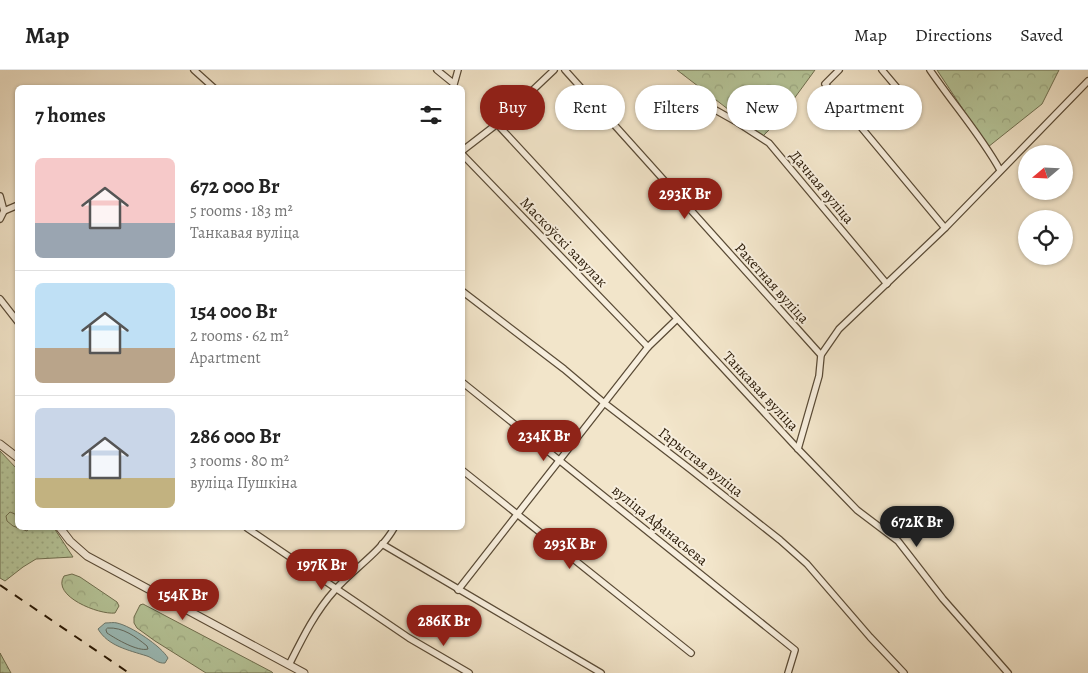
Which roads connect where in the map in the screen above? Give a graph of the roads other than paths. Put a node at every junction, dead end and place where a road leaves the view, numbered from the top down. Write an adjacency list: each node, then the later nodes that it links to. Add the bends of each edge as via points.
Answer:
1 (194, 70): 10 (street)
2 (437, 70): 11 (street)
3 (458, 70): 11 (street)
4 (554, 70): 12 (street)
5 (565, 70): 31 (street, Ракетная вуліца)
6 (840, 70): 24 (street, via 825,84)
7 (882, 70): 13 (street)
8 (930, 70): 19 (street, via 988,147)
9 (1088, 81): 19 (street)
10 (211, 85)
11 (453, 85)
12 (538, 85)
13 (895, 85)
14 (717, 111): 25 (street, Дачная вуліца, via 769,143)
15 (490, 130): 17 (street)
16 (503, 130): 29 (street, Танкавая вуліца)
17 (465, 151)
18 (465, 156): 30 (street, Маскоўскі завулак)
19 (1000, 170): 24 (street)
20 (0, 196): 22 (street)
21 (15, 206): 22 (street)
22 (4, 211): 23 (street)
23 (0, 219)
24 (944, 228): 25 (street)
25 (887, 284): 31 (street, via 839,329)
26 (465, 293): 33 (street, Гарыстая вуліца)
27 (0, 299): 28 (street)
28 (15, 318)
29 (677, 320): 30 (street); 35 (street, Танкавая вуліца)
30 (648, 347): 33 (street)
31 (821, 355): 35 (street, via 819,376)
32 (465, 384): 37 (street, вуліца Афанасьева)
33 (603, 402): 37 (street); 52 (street, Гарыстая вуліца, via 807,564)
34 (0, 444): 36 (street)
35 (798, 450): 53 (street, Танкавая вуліца, via 857,510 898,541 943,599)
36 (15, 456)
37 (559, 459): 39 (street); 51 (street, вуліца Афанасьева, via 795,650)
38 (465, 472): 39 (street)
39 (519, 514): 45 (street); 46 (street)
40 (62, 530): 47 (street, via 87,556)
41 (250, 530): 44 (street)
42 (392, 530): 43 (street)
43 (382, 544): 44 (street); 45 (street)
44 (336, 588): 47 (street, via 310,623); 49 (street, via 409,638)
45 (458, 590): 50 (street)
46 (691, 653)
47 (289, 666): 48 (street)
48 (304, 673)
49 (469, 673)
50 (601, 673)
51 (788, 673)
52 (904, 673)
53 (1008, 673)

